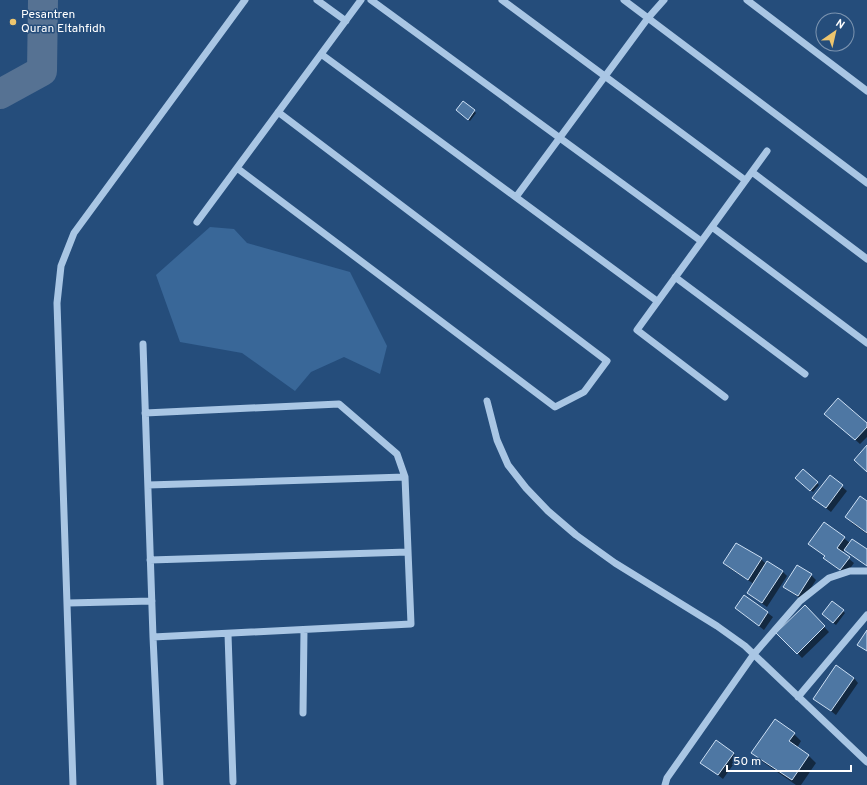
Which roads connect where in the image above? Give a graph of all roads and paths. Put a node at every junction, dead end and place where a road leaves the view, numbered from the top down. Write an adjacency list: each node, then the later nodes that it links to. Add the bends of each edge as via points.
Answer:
1 (245, 0): 40 (street, via 74,233 61,266 56,304)
2 (317, 0): 10 (street)
3 (361, 0): 10 (street)
4 (371, 0): 15 (street)
5 (502, 0): 12 (street)
6 (624, 0): 9 (street)
7 (664, 0): 9 (street)
8 (747, 0): 13 (street)
9 (648, 18): 12 (street); 20 (street)
10 (346, 21): 11 (street)
11 (321, 54): 14 (street); 21 (street)
12 (605, 76): 15 (street); 19 (street)
13 (867, 90)
14 (278, 112): 17 (street); 17 (street, via 607,361 584,392 555,407)
15 (559, 138): 21 (street); 24 (street)
16 (767, 151): 18 (street)
17 (236, 168): 22 (street)
18 (752, 172): 19 (street); 25 (street)
19 (745, 180): 23 (street)
20 (867, 183)
21 (516, 197): 27 (street)
22 (197, 222)
23 (712, 226): 24 (street); 28 (street)
24 (701, 241): 26 (street)
25 (867, 259)
26 (675, 277): 27 (street); 30 (street)
27 (657, 301): 31 (street, via 637,330)
28 (867, 342)
29 (143, 344): 33 (street)
30 (805, 374)
31 (725, 397)
32 (487, 401): 45 (street, via 497,440 508,465 548,511 576,535 717,626)
33 (145, 413): 34 (street, via 339,404 397,454); 35 (street)
34 (405, 476): 35 (street); 36 (street)
35 (148, 485): 37 (street)
36 (408, 552): 37 (street); 42 (street, via 411,624)
37 (150, 560): 39 (street)
38 (867, 571): 45 (street, via 850,572 829,578 800,601)
39 (152, 601): 40 (street); 44 (street)
40 (68, 602): 50 (street)
41 (867, 614): 46 (street)
42 (304, 630): 43 (street); 47 (street)
43 (228, 634): 44 (street); 49 (street)
44 (153, 637): 51 (street)
45 (754, 654): 46 (street); 52 (street, via 692,741)
46 (798, 697): 48 (street)
47 (302, 713)
48 (867, 762)
49 (233, 782)
50 (73, 785)
51 (160, 785)
52 (665, 785)

